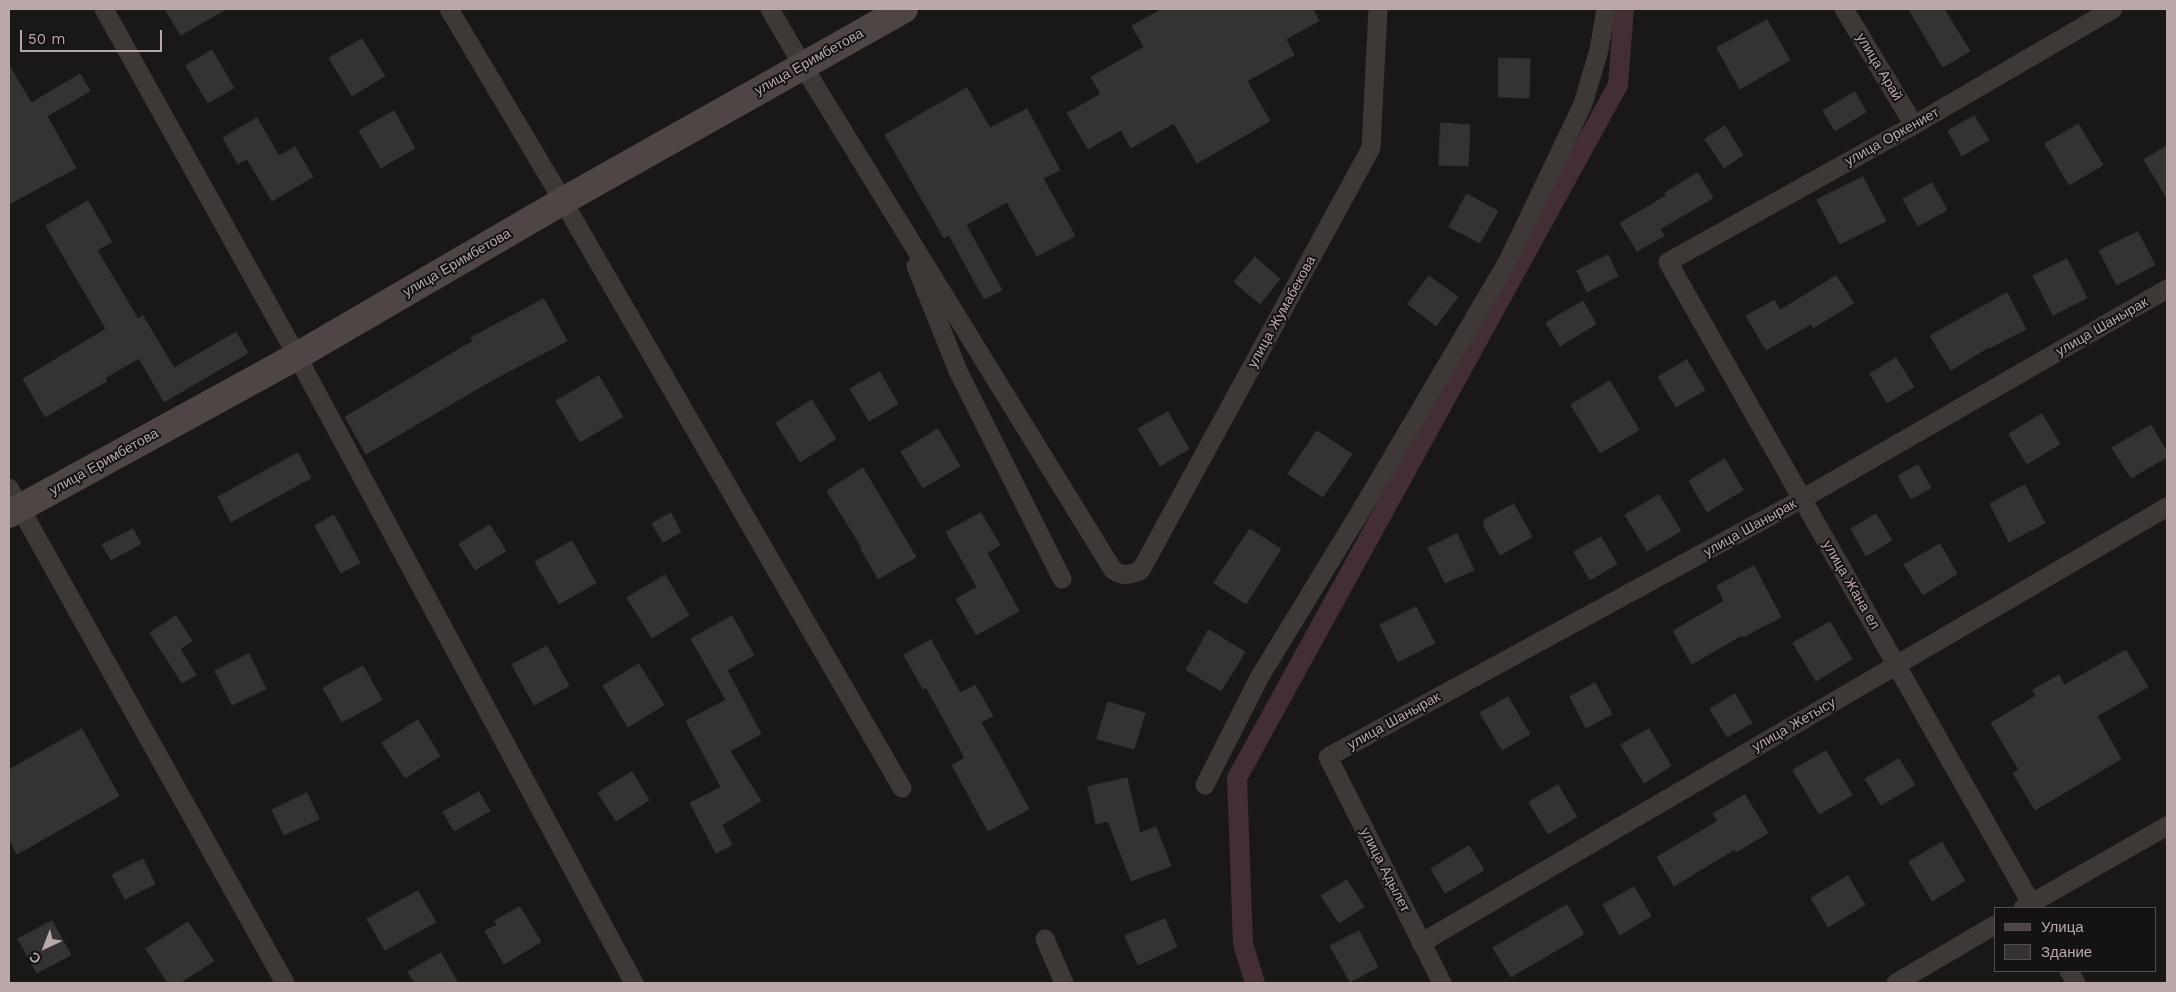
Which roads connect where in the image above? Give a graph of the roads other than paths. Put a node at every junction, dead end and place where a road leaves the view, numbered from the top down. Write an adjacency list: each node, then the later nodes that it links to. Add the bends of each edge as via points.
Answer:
1 (104, 9): 15 (street)
2 (449, 9): 11 (street)
3 (770, 9): 9 (street)
4 (904, 9): 9 (main road, улица Еримбетова)
5 (1378, 9): 12 (street, улица Жумабекова, via 1371,148 1141,570 1130,575 1121,575 1113,570)
6 (1606, 9): 22 (street, via 1583,104 1508,261 1258,678)
7 (1844, 9): 10 (street, улица Арай)
8 (2113, 9): 10 (street, улица Оркениет)
9 (803, 66): 11 (main road, улица Еримбетова); 12 (street)
10 (1914, 125): 13 (street, улица Оркениет)
11 (563, 201): 15 (main road, улица Еримбетова); 23 (street)
12 (895, 216): 19 (street, via 958,371)
13 (1668, 262): 16 (street, улица Жана ел)
14 (2167, 289): 16 (street, улица Шанырак)
15 (297, 356): 17 (main road, улица Еримбетова); 31 (street)
16 (1802, 499): 20 (street, улица Жана ел); 21 (street, улица Шанырак)
17 (12, 503): 30 (street)
18 (2167, 507): 20 (street, улица Жетысу)
19 (1062, 579)
20 (1896, 666): 25 (street, улица Жана ел); 28 (street, улица Жетысу)
21 (1328, 757): 28 (street, улица Адылет)
22 (1205, 785)
23 (902, 788)
24 (2167, 826): 25 (street)
25 (2030, 907)
26 (1994, 926): 34 (street)
27 (1045, 939): 32 (street)
28 (1421, 943): 33 (street, улица Адылет)
29 (2070, 972): 35 (street)
30 (285, 983)
31 (634, 983)
32 (1064, 983)
33 (1442, 983)
34 (1896, 983)
35 (2076, 983)

